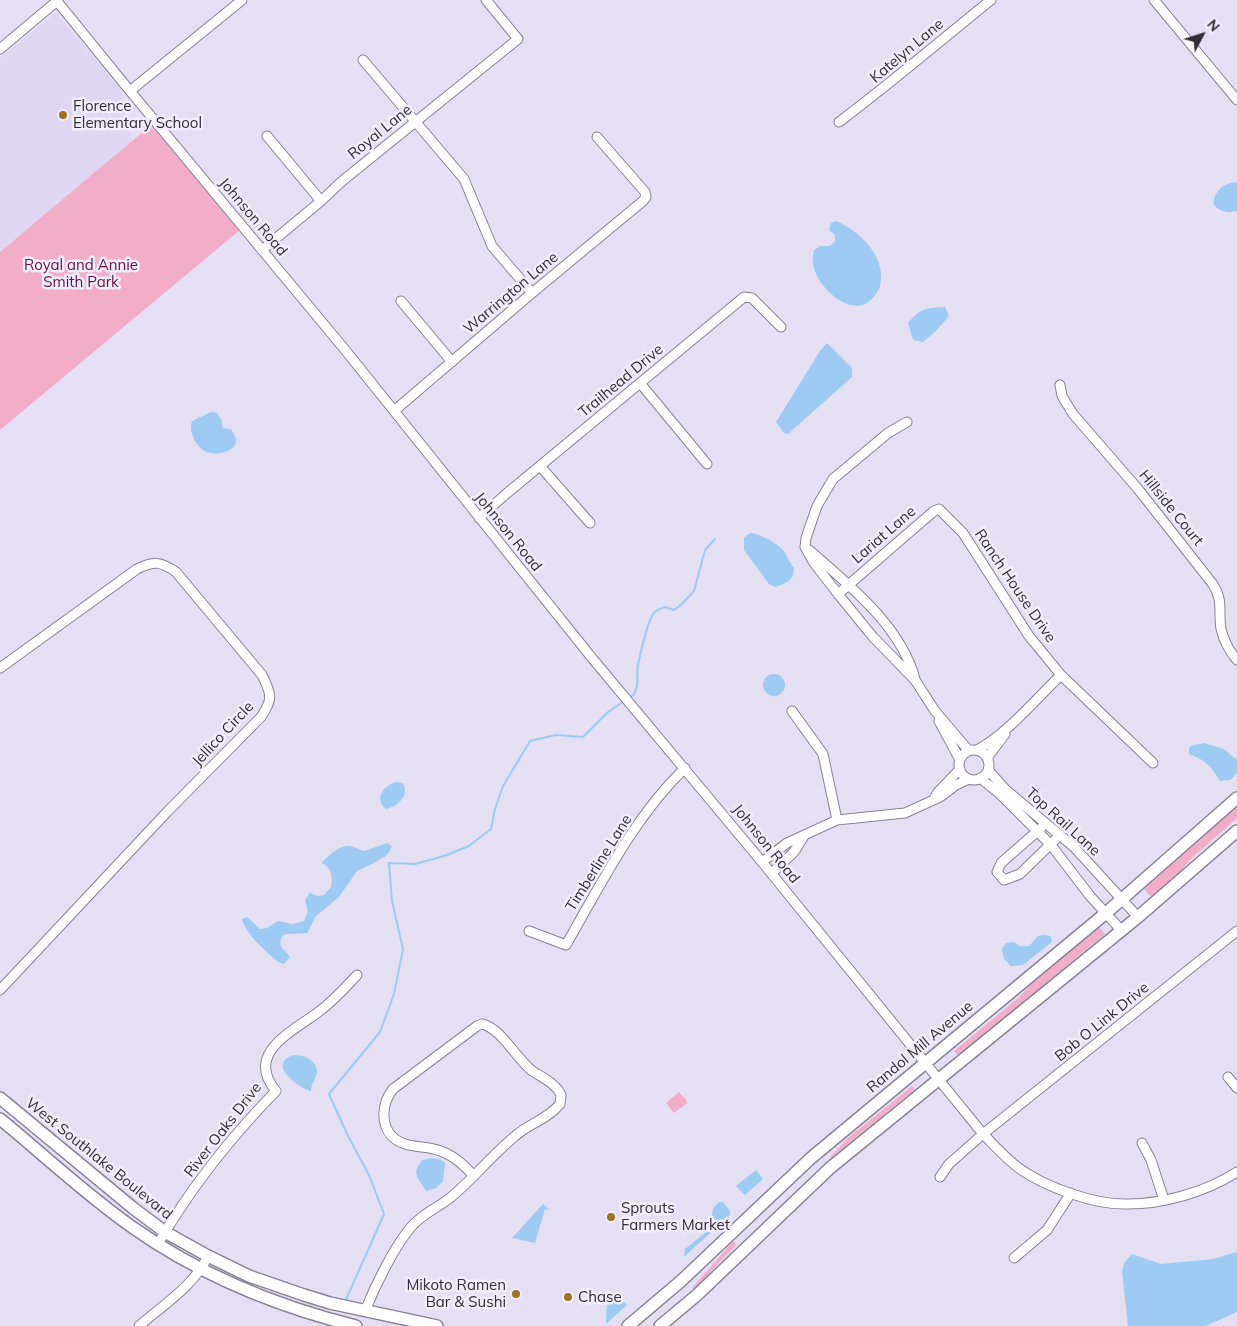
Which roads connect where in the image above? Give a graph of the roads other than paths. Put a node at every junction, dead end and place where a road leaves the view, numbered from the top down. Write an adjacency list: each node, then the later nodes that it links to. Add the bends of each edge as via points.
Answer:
1 (242, 0): 8 (street)
2 (486, 0): 10 (street, Royal Lane, via 518,39)
3 (990, 0): 11 (street, Katelyn Lane)
4 (1154, 0): 9 (street)
5 (56, 1): 6 (street); 8 (street, Johnson Road)
6 (0, 49)
7 (363, 60): 10 (street)
8 (130, 91): 15 (street, Johnson Road)
9 (1237, 100)
10 (416, 121): 14 (street, Royal Lane); 16 (street, via 464,180 492,246)
11 (839, 122)
12 (267, 136): 14 (street)
13 (597, 137): 16 (street, Warrington Lane, via 646,197)
14 (321, 201): 15 (street, Royal Lane)
15 (262, 250): 22 (street, Johnson Road)
16 (532, 293): 19 (street, Warrington Lane)
17 (401, 301): 19 (street)
18 (781, 327): 20 (street, Trailhead Drive, via 752,298 744,297)
19 (452, 362): 22 (street, Warrington Lane)
20 (640, 383): 24 (street); 25 (street, Trailhead Drive)
21 (1060, 385): 32 (street, Hillside Court, via 1072,414 1138,489 1216,588 1221,604 1223,636)
22 (394, 411): 27 (street, Johnson Road)
23 (907, 422): 29 (street, via 888,433 833,479 817,506)
24 (707, 464)
25 (540, 466): 27 (street, Trailhead Drive); 28 (street)
26 (939, 509): 30 (street, Lariat Lane); 34 (street, Ranch House Drive, via 963,533 1029,636)
27 (479, 518): 43 (street, Johnson Road)
28 (590, 523)
29 (805, 547): 30 (street); 31 (street)
30 (848, 584): 31 (street); 35 (street, via 886,623 911,664)
31 (838, 594): 35 (street, via 873,637)
32 (1237, 660)
33 (0, 668): 65 (street, Jellico Circle, via 136,569 150,563 164,564 176,572 262,675 269,689 270,703 258,721 172,806)
34 (1061, 675): 38 (street); 41 (street, Ranch House Drive)
35 (915, 680): 37 (street)
36 (792, 710): 49 (street, via 823,754)
37 (935, 711): 39 (street); 42 (street)
38 (1014, 721): 39 (street, via 986,745); 40 (street)
39 (973, 750): 40 (street); 42 (street, via 963,755)
40 (988, 758): 44 (street)
41 (1153, 763)
42 (960, 764): 46 (street, via 964,776); 48 (street)
43 (685, 768): 56 (street, Johnson Road); 61 (street, Timberline Lane, via 665,787 627,840 566,945)
44 (988, 770): 45 (street); 50 (street, Top Rail Lane, via 1006,790)
45 (980, 778): 46 (street); 52 (street, Top Rail Lane)
46 (969, 779): 48 (street)
47 (1237, 798): 58 (main road, Randol Mill Avenue)
48 (934, 800): 49 (street, via 905,813)
49 (837, 820): 54 (street)
50 (1046, 823): 52 (street); 53 (street, Top Rail Lane)
51 (1237, 831): 60 (main road)
52 (1037, 832): 55 (street, Top Rail Lane); 55 (street, via 1001,863 997,872 1004,880 1020,874)
53 (1060, 835): 55 (street); 58 (street, Top Rail Lane)
54 (804, 836): 56 (street, via 787,843); 57 (street, via 794,852)
55 (1051, 845): 59 (street, Top Rail Lane)
56 (762, 862): 57 (street, Johnson Road)
57 (772, 873): 66 (street, Johnson Road)
58 (1121, 900): 59 (main road, Randol Mill Avenue); 60 (street, Top Rail Lane)
59 (1106, 913): 62 (street, Top Rail Lane); 66 (main road, Randol Mill Avenue)
60 (1138, 917): 62 (main road)
61 (529, 931)
62 (1122, 931): 68 (main road)
63 (1237, 932): 72 (street, Bob O Link Drive)
64 (357, 975): 79 (street, River Oaks Drive, via 322,1010 275,1044 266,1065 270,1084 276,1091 207,1170)
65 (0, 990)
66 (926, 1063): 68 (street, Johnson Road); 88 (main road, Randol Mill Avenue, via 811,1158 681,1281)
67 (1228, 1077): 69 (street)
68 (940, 1080): 72 (street, Johnson Road); 89 (main road, via 830,1168)
69 (1237, 1088)
70 (0, 1098): 79 (main road, West Southlake Boulevard)
71 (0, 1119): 80 (main road, West Southlake Boulevard, via 100,1203)
72 (984, 1134): 76 (street, Bob O Link Drive, via 948,1164); 77 (street, Johnson Road, via 1022,1170 1043,1183)
73 (1142, 1143): 78 (street)
74 (1237, 1172): 78 (street, Johnson Road, via 1213,1186)
75 (474, 1176): 75 (street, via 514,1137 554,1110 562,1099 556,1086 530,1068 491,1027 482,1024 393,1089 384,1108 385,1125 397,1140 446,1153); 84 (street, via 409,1229)
76 (940, 1177)
77 (1071, 1192): 78 (street, Johnson Road, via 1122,1204); 82 (street, via 1047,1230)
78 (1164, 1200)
79 (165, 1232): 80 (street, River Oaks Drive); 81 (main road, West Southlake Boulevard)
80 (158, 1244): 83 (main road, West Southlake Boulevard)
81 (208, 1256): 83 (street); 84 (main road, West Southlake Boulevard, via 277,1286)
82 (1014, 1258)
83 (201, 1270): 85 (street); 86 (main road, West Southlake Boulevard, via 253,1294)
84 (361, 1310): 87 (main road, West Southlake Boulevard)
85 (139, 1326)
86 (354, 1326)
87 (437, 1326)
88 (628, 1326)
89 (660, 1326)

